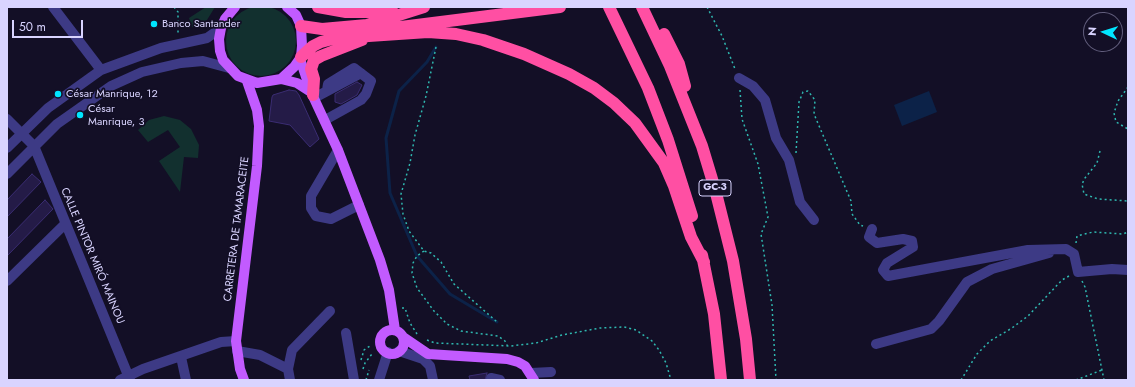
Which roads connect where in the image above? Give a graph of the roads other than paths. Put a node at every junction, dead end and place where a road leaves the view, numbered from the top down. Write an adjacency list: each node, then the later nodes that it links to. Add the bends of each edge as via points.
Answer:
1 (53, 7): 18 (street)
2 (234, 7): 12 (main road, via 224,19)
3 (287, 7): 11 (main road, via 296,15)
4 (318, 7): 9 (highway, via 359,13)
5 (560, 7): 13 (highway, via 535,12)
6 (609, 7): 36 (highway, GC-3, via 648,88 668,140 688,199)
7 (642, 7): 27 (highway, GC-3, via 670,66)
8 (650, 7): 27 (highway, via 679,64)
9 (421, 9): 10 (highway)
10 (366, 25): 11 (highway, via 322,29); 13 (highway)
11 (301, 26): 16 (main road)
12 (221, 28): 17 (main road, via 220,51); 18 (street, via 206,38 161,48)
13 (380, 28): 15 (highway)
14 (368, 37): 15 (highway); 22 (highway, via 314,60 311,69 314,79); 36 (highway, via 428,32 456,34 483,40 524,54 594,88 635,124 664,163 691,237)
15 (339, 38): 16 (highway, via 317,44)
16 (300, 58): 20 (main road, via 294,68); 22 (main road)
17 (228, 68): 21 (main road); 26 (street, via 195,61 142,72 111,86 86,103 57,124)
18 (101, 70): 25 (street, via 48,108)
19 (739, 78): 32 (street, via 753,86 765,100 776,138 789,160 800,202)
20 (281, 79): 21 (main road, via 266,83); 22 (main road, via 297,83)
21 (247, 81): 44 (main road, CARRETERA DE TAMARACEITE, via 257,110 259,126)
22 (313, 95): 24 (main road); 24 (street, via 327,90 328,84 354,68 371,81 366,94 354,105)
23 (7, 118): 25 (street)
24 (325, 120): 29 (main road)
25 (22, 133): 26 (street); 28 (street)
26 (34, 146): 30 (street); 33 (street, CALLE PINTOR MIRÓ MAINOU)
27 (702, 146): 62 (highway, GC-3, via 733,261)
28 (7, 148)
29 (338, 150): 31 (main road); 31 (street, via 311,196 311,208 316,216 331,219)
30 (7, 174)
31 (359, 205): 40 (main road, via 386,276)
32 (814, 220)
33 (65, 224): 38 (street); 51 (street, CALLE PINTOR MIRÓ MAINOU)
34 (872, 229): 35 (street, via 869,237 877,243 903,239 912,241 912,247 888,263 883,270 888,276 1028,250)
35 (1070, 252): 37 (street, via 1078,272); 43 (street, via 992,269 967,282 931,329)
36 (704, 262): 61 (highway, GC-3, via 714,314)
37 (1128, 270)
38 (7, 281)
39 (330, 311): 49 (street, via 292,350)
40 (395, 330): 42 (main road); 46 (main road, via 387,331 381,340 382,348)
41 (346, 333): 52 (street)
42 (403, 337): 45 (main road, via 404,345); 47 (main road)
43 (876, 344)
44 (237, 346): 48 (street, via 221,342); 49 (street); 56 (main road, CARRETERA DE TAMARACEITE)
45 (399, 351): 46 (main road); 59 (street, via 423,359 430,366)
46 (388, 352): 58 (street)
47 (428, 354): 53 (main road, via 507,359 525,366); 60 (street, via 437,369)
48 (181, 357): 51 (street); 55 (street)
49 (288, 369): 57 (street)
50 (551, 372): 53 (street)
51 (130, 377): 54 (street)
52 (358, 377)
53 (532, 377)
54 (120, 380)
55 (186, 380)
56 (244, 380)
57 (290, 380)
58 (379, 380)
59 (433, 380)
60 (439, 380)
61 (721, 380)
62 (750, 380)

